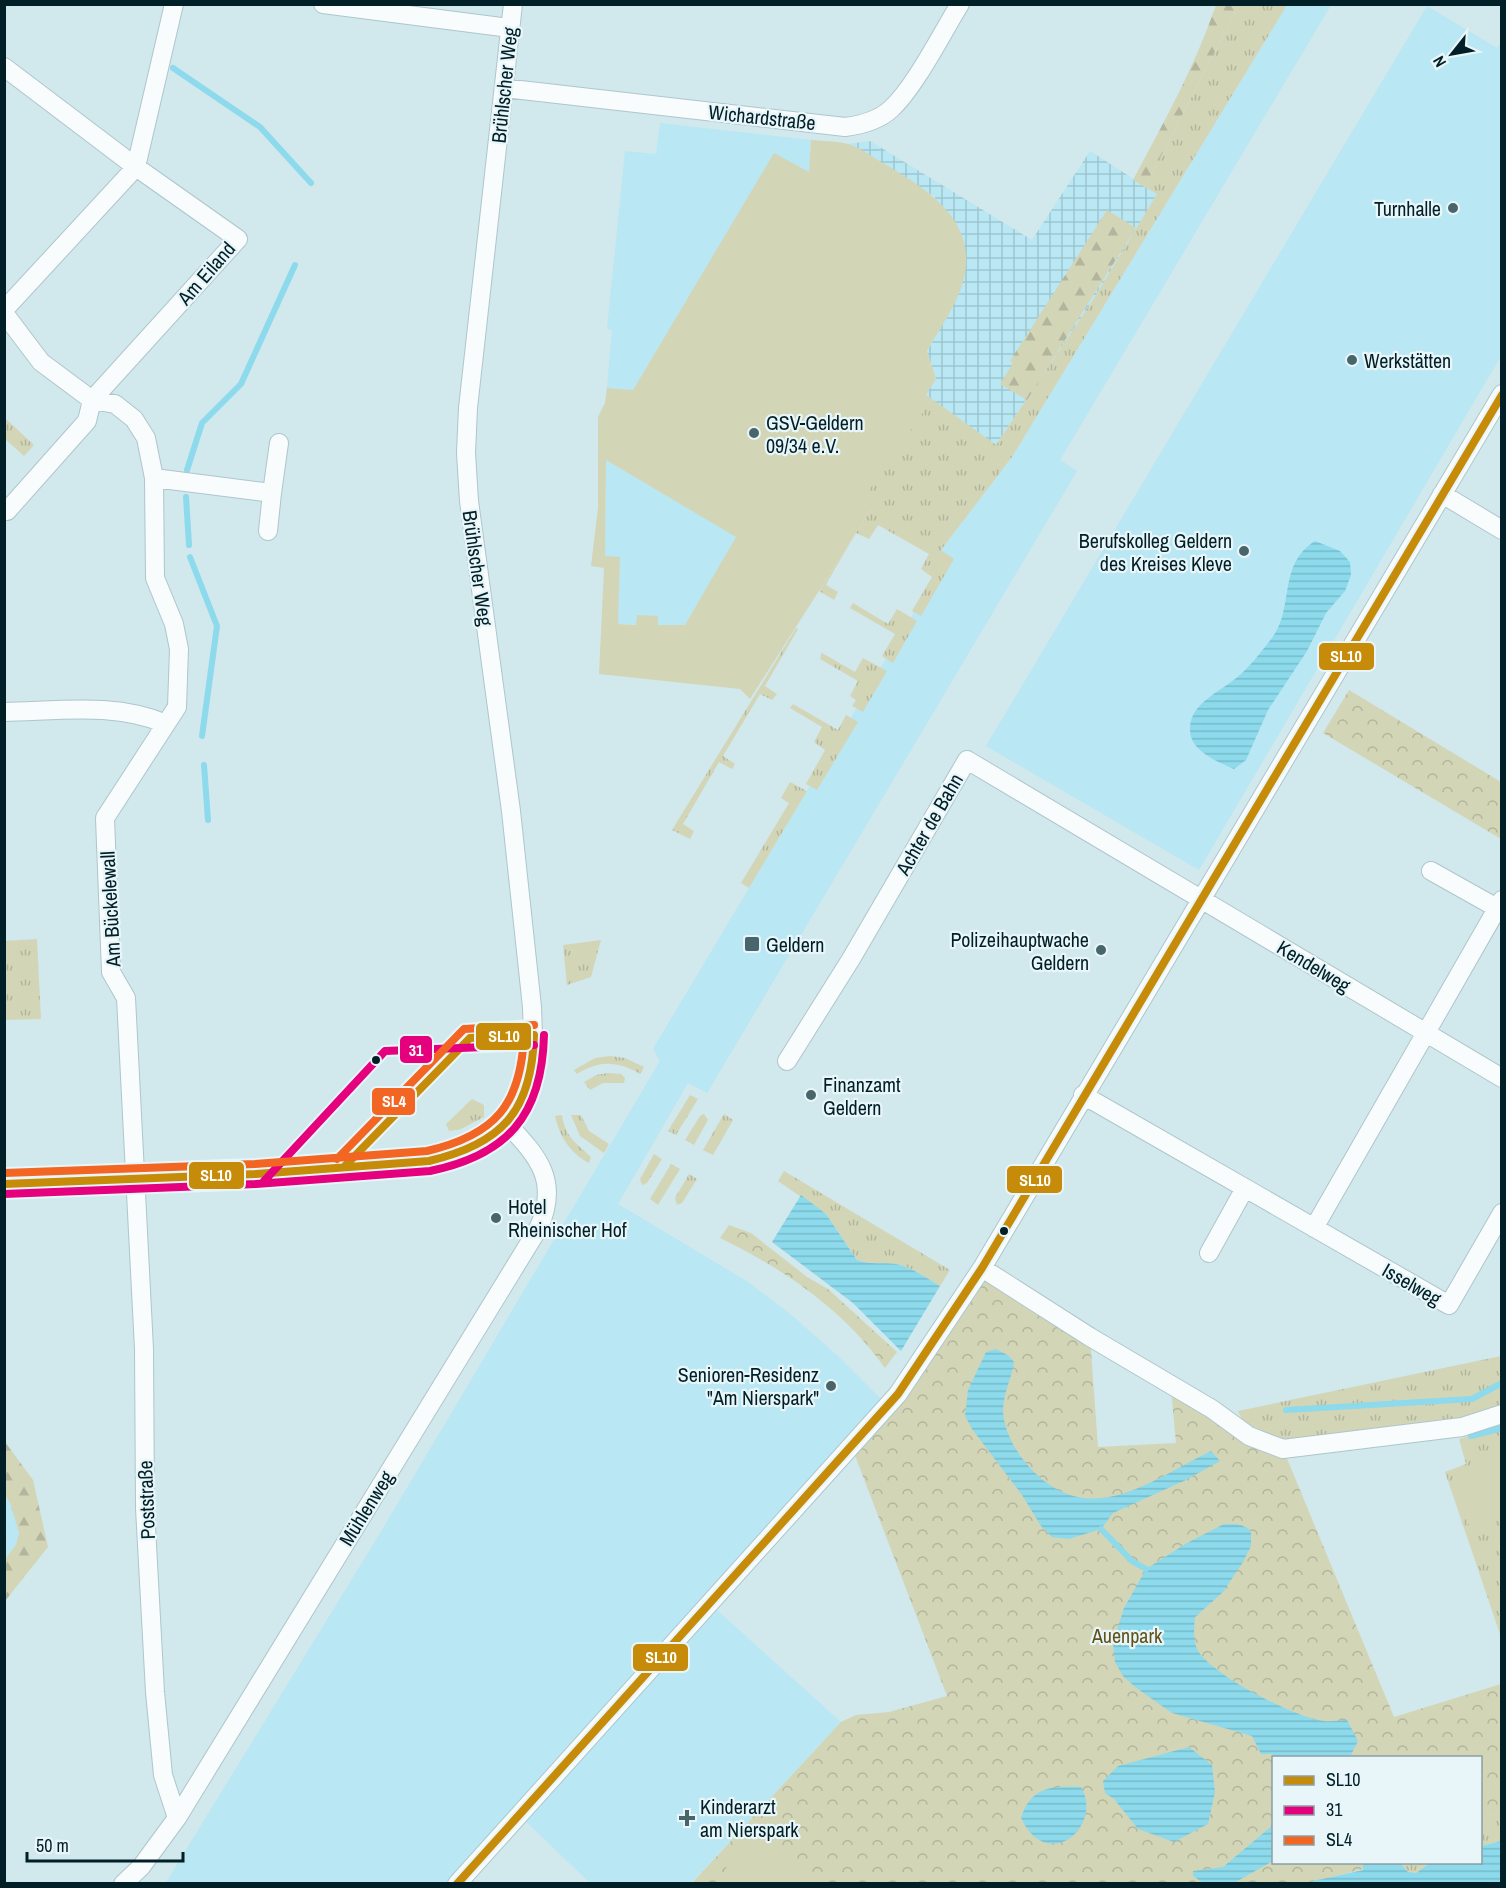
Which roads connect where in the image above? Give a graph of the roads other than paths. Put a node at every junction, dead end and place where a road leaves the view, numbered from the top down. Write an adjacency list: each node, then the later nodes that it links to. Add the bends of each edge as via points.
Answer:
1 (174, 4): 8 (street)
2 (322, 4): 5 (street)
3 (513, 4): 5 (street, Brühlscher Weg)
4 (960, 4): 7 (street, Wichardstraße, via 900,99 881,117 856,126)
5 (510, 28): 7 (street, Brühlscher Weg)
6 (4, 67): 8 (street, Am Eiland)
7 (504, 88): 28 (street, Brühlscher Weg, via 466,453 534,1025 532,1075 522,1104)
8 (136, 167): 9 (street); 11 (street, Am Eiland, via 238,239)
9 (4, 311): 11 (street, Am Bückelewall, via 41,362)
10 (1502, 394): 15 (street)
11 (92, 400): 13 (street, Am Bückelewall, via 115,404 134,419 146,438); 16 (street, via 87,421)
12 (279, 443): 14 (street)
13 (154, 478): 14 (street); 20 (street, Am Bückelewall, via 155,578 174,624 179,648 177,707)
14 (272, 494): 18 (street)
15 (1442, 494): 17 (street); 22 (street)
16 (4, 511)
17 (1502, 530)
18 (268, 531)
19 (4, 712): 20 (street, via 110,710)
20 (166, 724): 29 (street, Am Bückelewall, via 105,818 111,972 126,998)
21 (1431, 871): 23 (street)
22 (1202, 900): 24 (street, Kendelweg); 25 (street, Achter de Bahn, via 967,760); 27 (street)
23 (1499, 904): 24 (street)
24 (1425, 1033): 26 (street, Kendelweg); 33 (street)
25 (787, 1061)
26 (1502, 1078)
27 (1083, 1095): 31 (street, Isselweg); 35 (street)
28 (507, 1124): 29 (street, via 470,1149 429,1161); 37 (street, Mühlenweg, via 534,1155 547,1181 547,1206 538,1229)
29 (135, 1180): 30 (street); 37 (street, Poststraße, via 155,1692 163,1774)
30 (4, 1184)
31 (1245, 1188): 33 (street, Isselweg); 34 (street)
32 (1502, 1213): 33 (street, Isselweg, via 1449,1305)
33 (1314, 1228)
34 (1209, 1253)
35 (982, 1268): 36 (street, via 1212,1409 1249,1436 1283,1449 1462,1426); 39 (street, via 898,1394)
36 (1502, 1414)
37 (177, 1818): 38 (street, Mühlenweg, via 141,1867)
38 (123, 1884)
39 (457, 1884)

